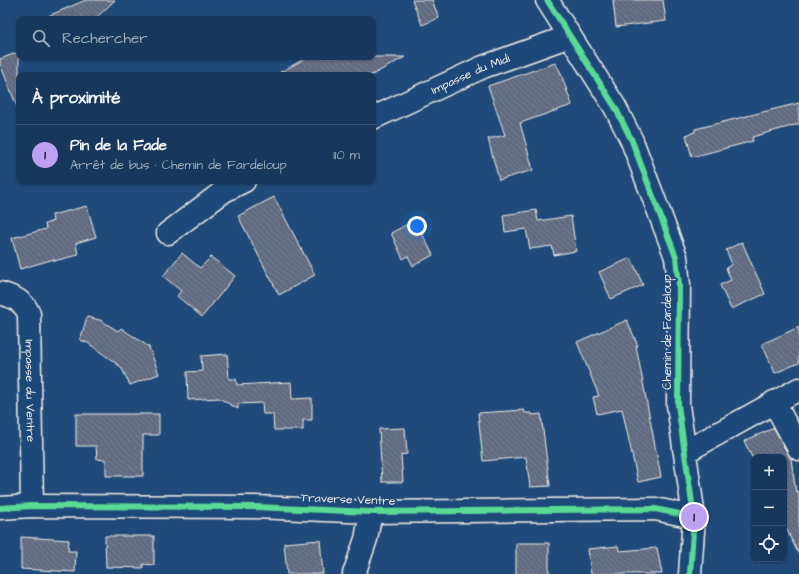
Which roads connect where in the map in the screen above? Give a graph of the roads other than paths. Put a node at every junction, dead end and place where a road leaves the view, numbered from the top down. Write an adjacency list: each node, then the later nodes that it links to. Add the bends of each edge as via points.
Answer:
1 (546, 0): 2 (street, Chemin de Fardeloup)
2 (570, 36): 3 (street, Impasse du Midi, via 483,67); 10 (street, Chemin de Fardeloup, via 615,107 632,141 676,257 679,285 678,405)
3 (376, 117)
4 (238, 184): 5 (street, via 224,191)
5 (168, 234)
6 (0, 293): 11 (street, Impasse du Ventre, via 13,297 27,307 29,314)
7 (799, 389): 8 (street)
8 (774, 402): 9 (street); 10 (street)
9 (799, 449)
10 (684, 450): 14 (street, Chemin de Fardeloup)
11 (32, 506): 12 (street, Traverse Ventre); 13 (street, Traverse Ventre, via 255,507)
12 (0, 508)
13 (371, 512): 14 (street, Traverse Ventre, via 655,509); 15 (street, via 366,539)
14 (694, 517): 16 (street, Chemin de Fardeloup)
15 (354, 574)
16 (690, 574)

